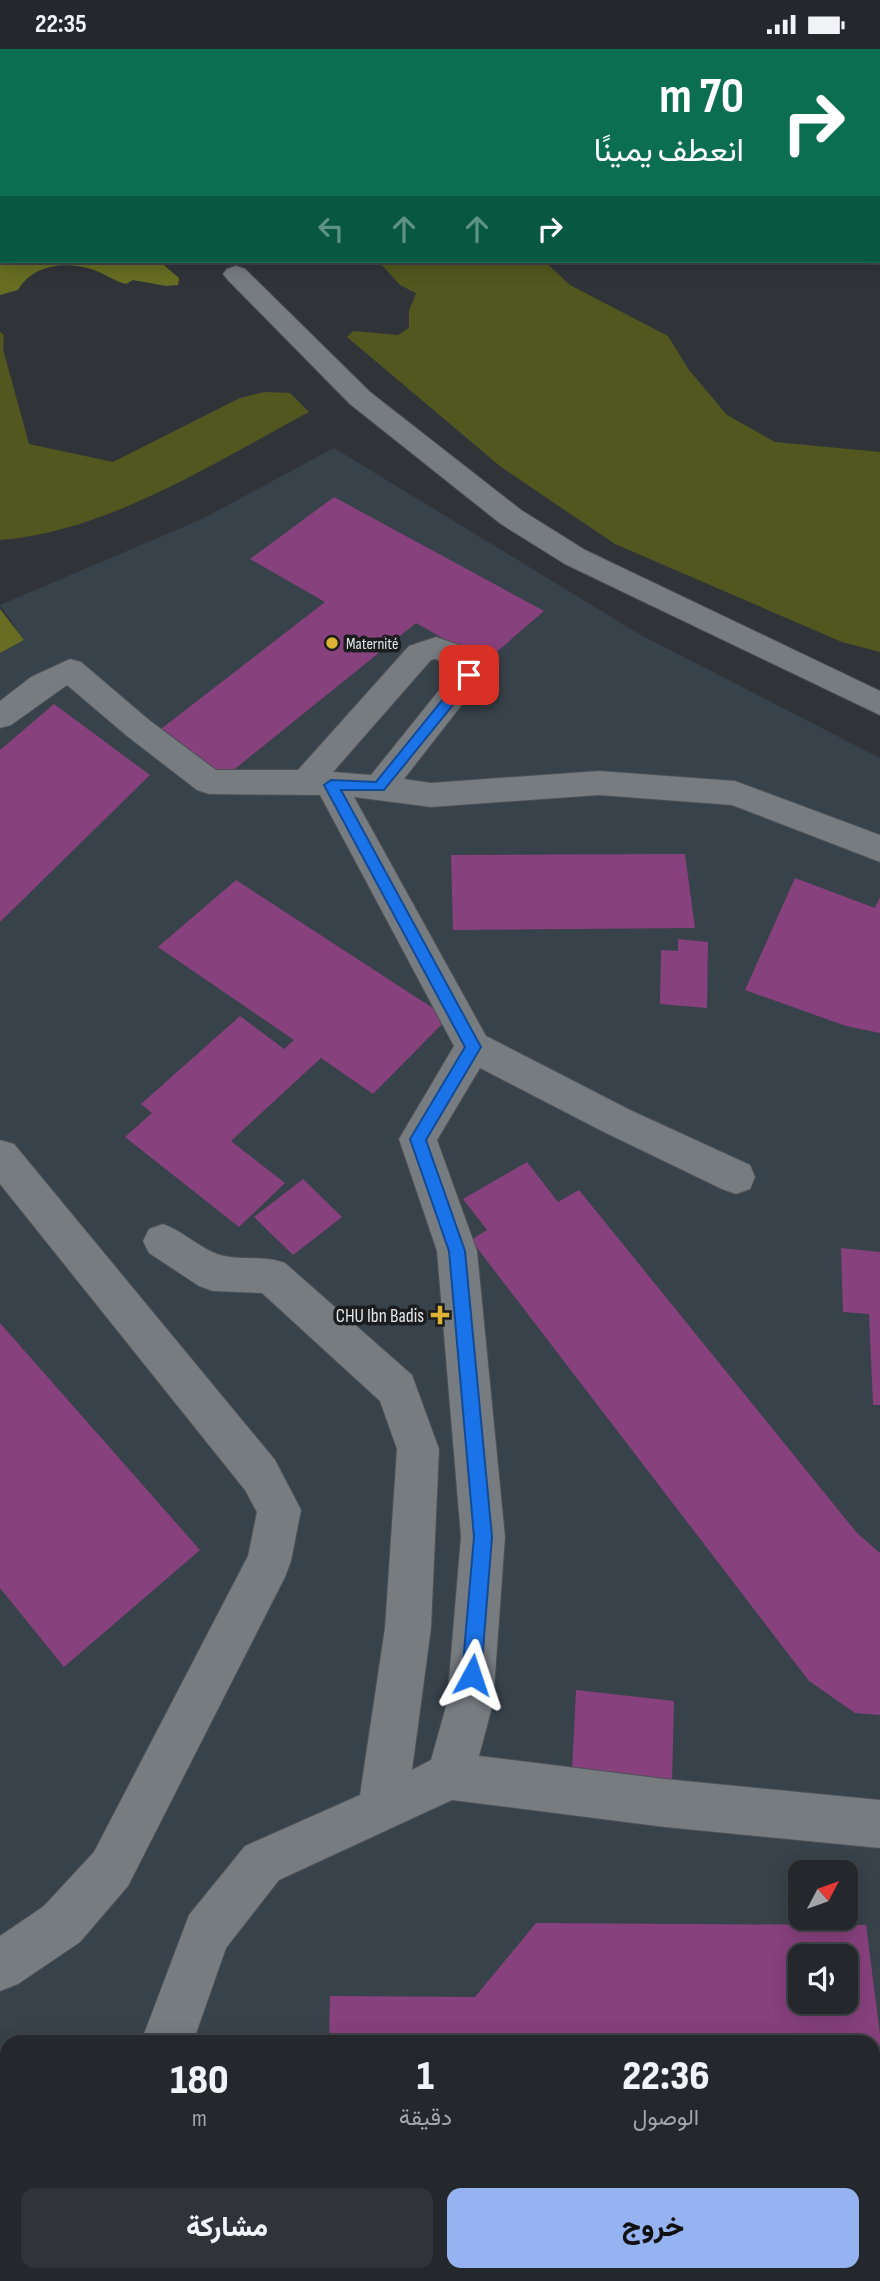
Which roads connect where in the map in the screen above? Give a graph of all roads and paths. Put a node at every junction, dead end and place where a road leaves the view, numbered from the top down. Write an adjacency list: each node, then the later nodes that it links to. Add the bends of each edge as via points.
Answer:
1 (236, 274): 2 (street, via 360,398 511,517 575,557)
2 (880, 704)
3 (0, 717): 4 (street, via 70,670 209,782)
4 (319, 783): 5 (street); 5 (street, via 420,653 436,648 468,660 469,675); 7 (street)
5 (379, 787): 6 (street, via 431,795 599,783 735,793)
6 (880, 849)
7 (473, 1047): 9 (street); 11 (street, via 418,1139 457,1251 483,1537 470,1703)
8 (0, 1156): 14 (street, via 260,1475 279,1510 269,1561 111,1869 62,1924)
9 (736, 1177)
10 (163, 1241): 12 (street, via 213,1273 271,1276 397,1388 418,1449 408,1628)
11 (450, 1776): 12 (street); 13 (street)
12 (382, 1810): 15 (street, via 262,1863 207,1934)
13 (880, 1824)
14 (0, 1966)
15 (170, 2035)

